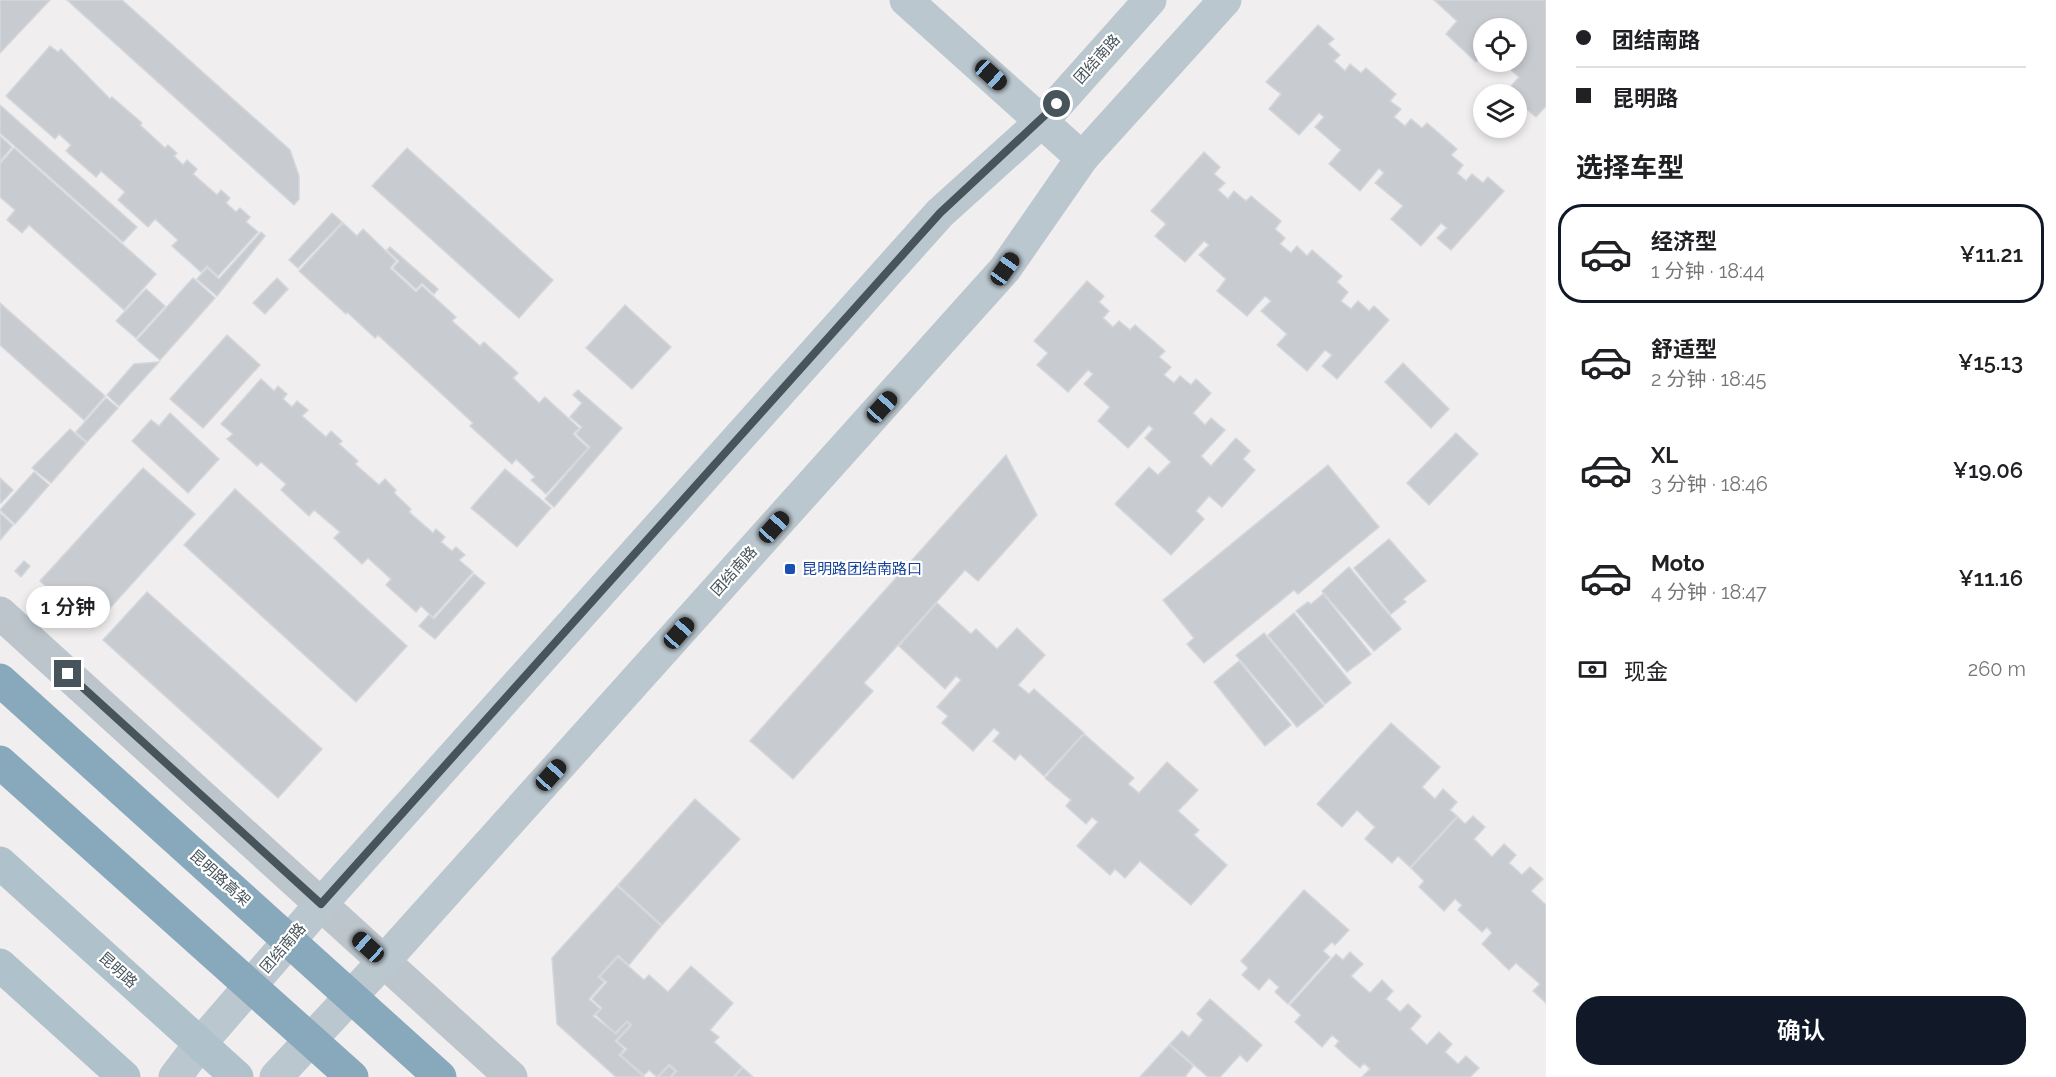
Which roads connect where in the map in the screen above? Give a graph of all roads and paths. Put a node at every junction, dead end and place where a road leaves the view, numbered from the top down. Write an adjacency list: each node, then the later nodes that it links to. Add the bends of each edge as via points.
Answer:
1 (906, 0): 4 (main road)
2 (1150, 0): 4 (main road, 团结南路)
3 (1225, 0): 5 (main road, 团结南路)
4 (1042, 121): 5 (main road); 10 (main road, 团结南路, via 940,213)
5 (1082, 158): 11 (main road, 团结南路, via 1005,269)
6 (0, 613): 10 (street)
7 (0, 680): 19 (highway, 昆明路高架)
8 (0, 762): 18 (highway)
9 (0, 863): 13 (main road, 昆明路)
10 (321, 904): 11 (street); 13 (main road, 团结南路)
11 (384, 961): 17 (main road, 团结南路); 20 (street)
12 (0, 965): 14 (main road)
13 (200, 1044): 15 (main road, 团结南路); 16 (main road, 昆明路)
14 (124, 1077)
15 (175, 1077)
16 (237, 1077)
17 (276, 1077)
18 (352, 1077)
19 (440, 1077)
20 (511, 1077)

